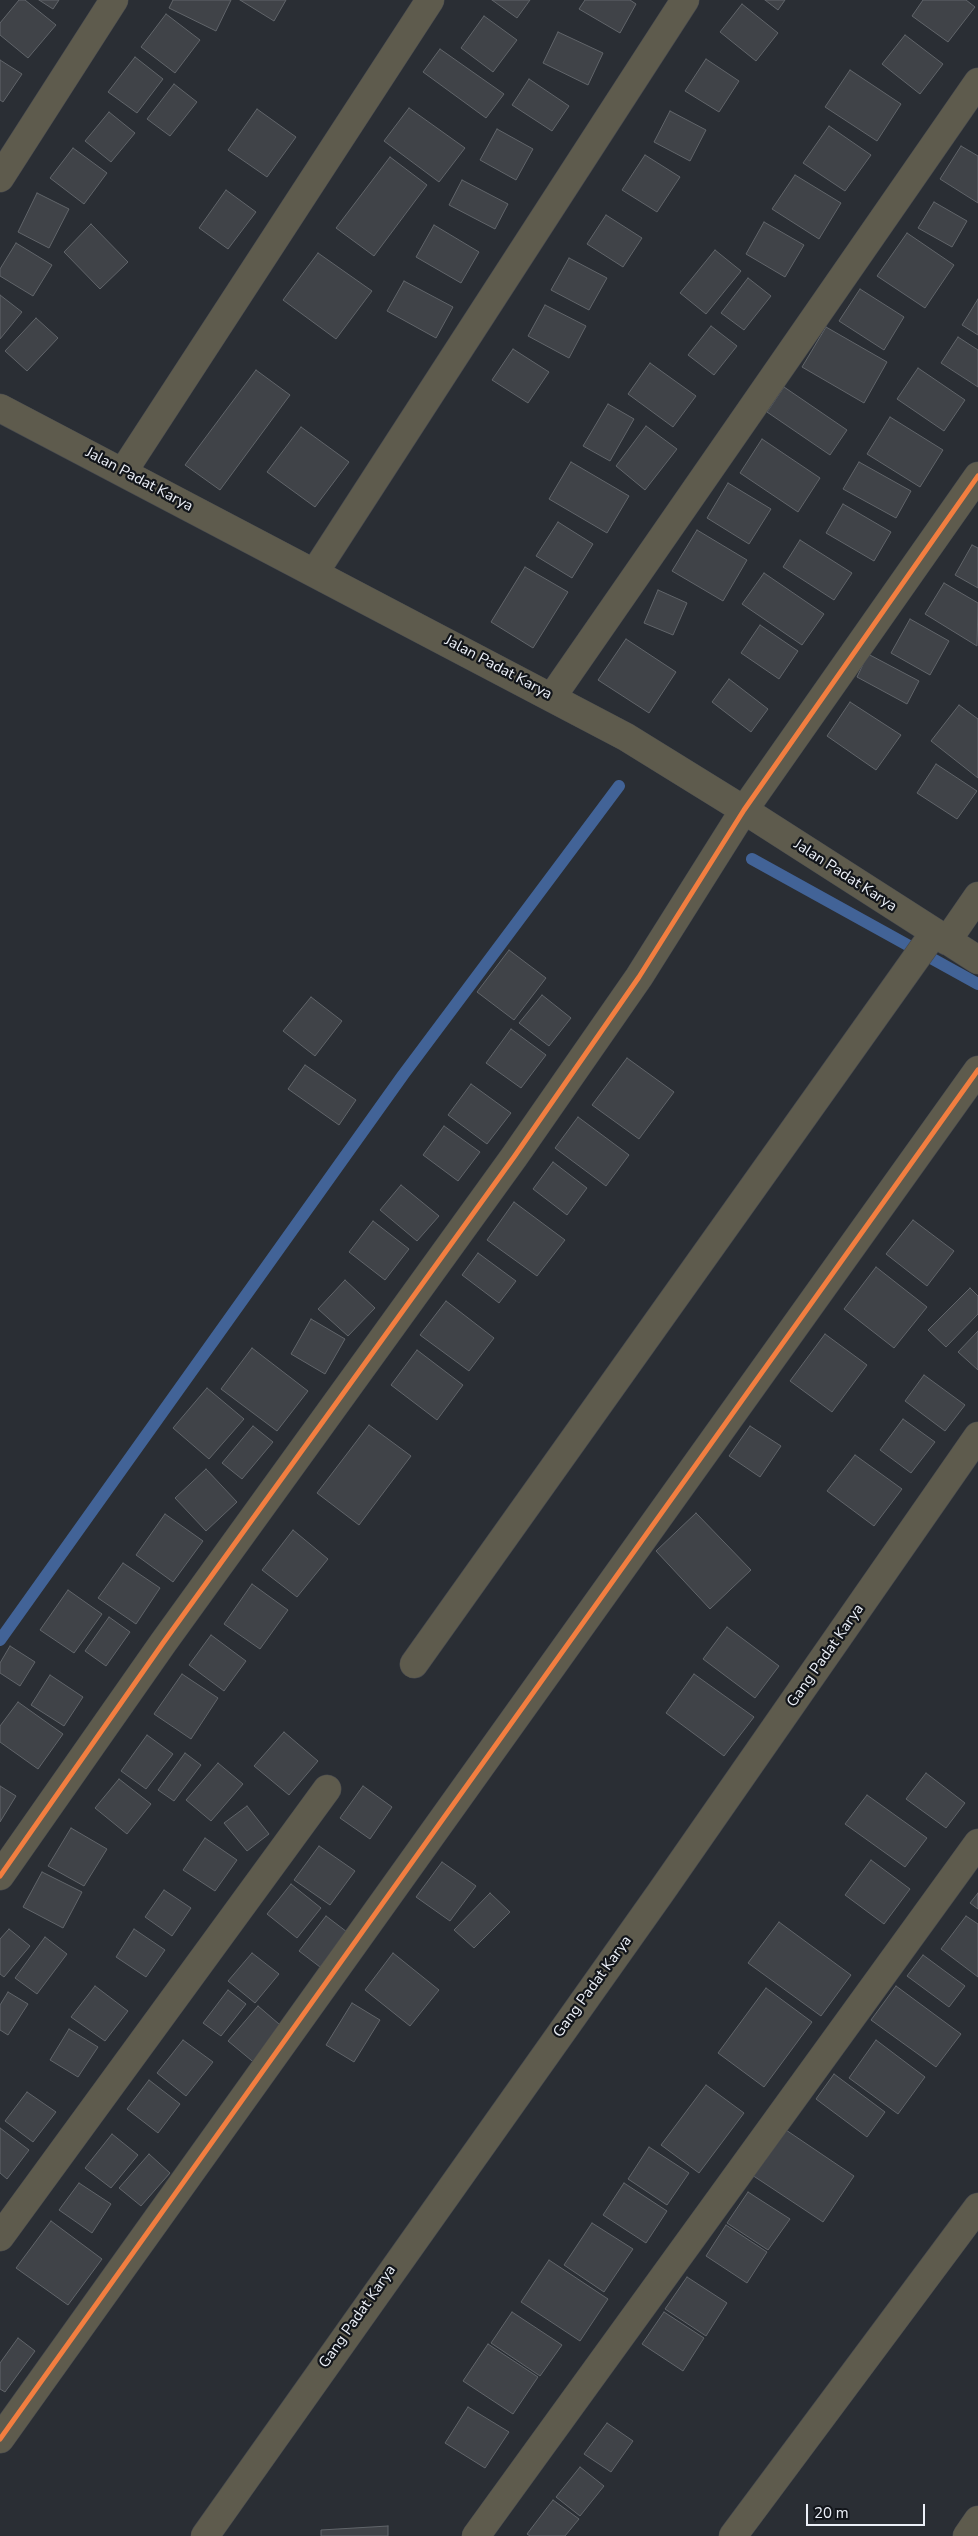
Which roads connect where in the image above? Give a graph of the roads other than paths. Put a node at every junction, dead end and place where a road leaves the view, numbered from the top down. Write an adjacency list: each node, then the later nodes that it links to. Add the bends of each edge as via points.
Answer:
1 (114, 0): 5 (street)
2 (430, 0): 7 (street)
3 (685, 0): 9 (street)
4 (978, 82): 10 (street)
5 (0, 178)
6 (0, 408): 7 (street, Jalan Padat Karya)
7 (123, 472): 9 (street, Jalan Padat Karya)
8 (978, 476): 11 (street)
9 (315, 572): 10 (street, Jalan Padat Karya)
10 (552, 697): 11 (street, Jalan Padat Karya, via 626,737)
11 (744, 810): 13 (street, Jalan Padat Karya); 20 (street, via 639,977 514,1157 163,1643)
12 (978, 896): 13 (street)
13 (940, 937): 14 (street, Jalan Padat Karya); 17 (street)
14 (978, 960)
15 (978, 1070): 23 (street)
16 (978, 1436): 25 (street, Gang Padat Karya, via 667,1883)
17 (414, 1664)
18 (327, 1789): 22 (street)
19 (978, 1843): 26 (street)
20 (0, 1876)
21 (978, 2207): 27 (street)
22 (0, 2237)
23 (0, 2439)
24 (978, 2520): 28 (street)
25 (205, 2536)
26 (476, 2536)
27 (732, 2536)
28 (967, 2536)

